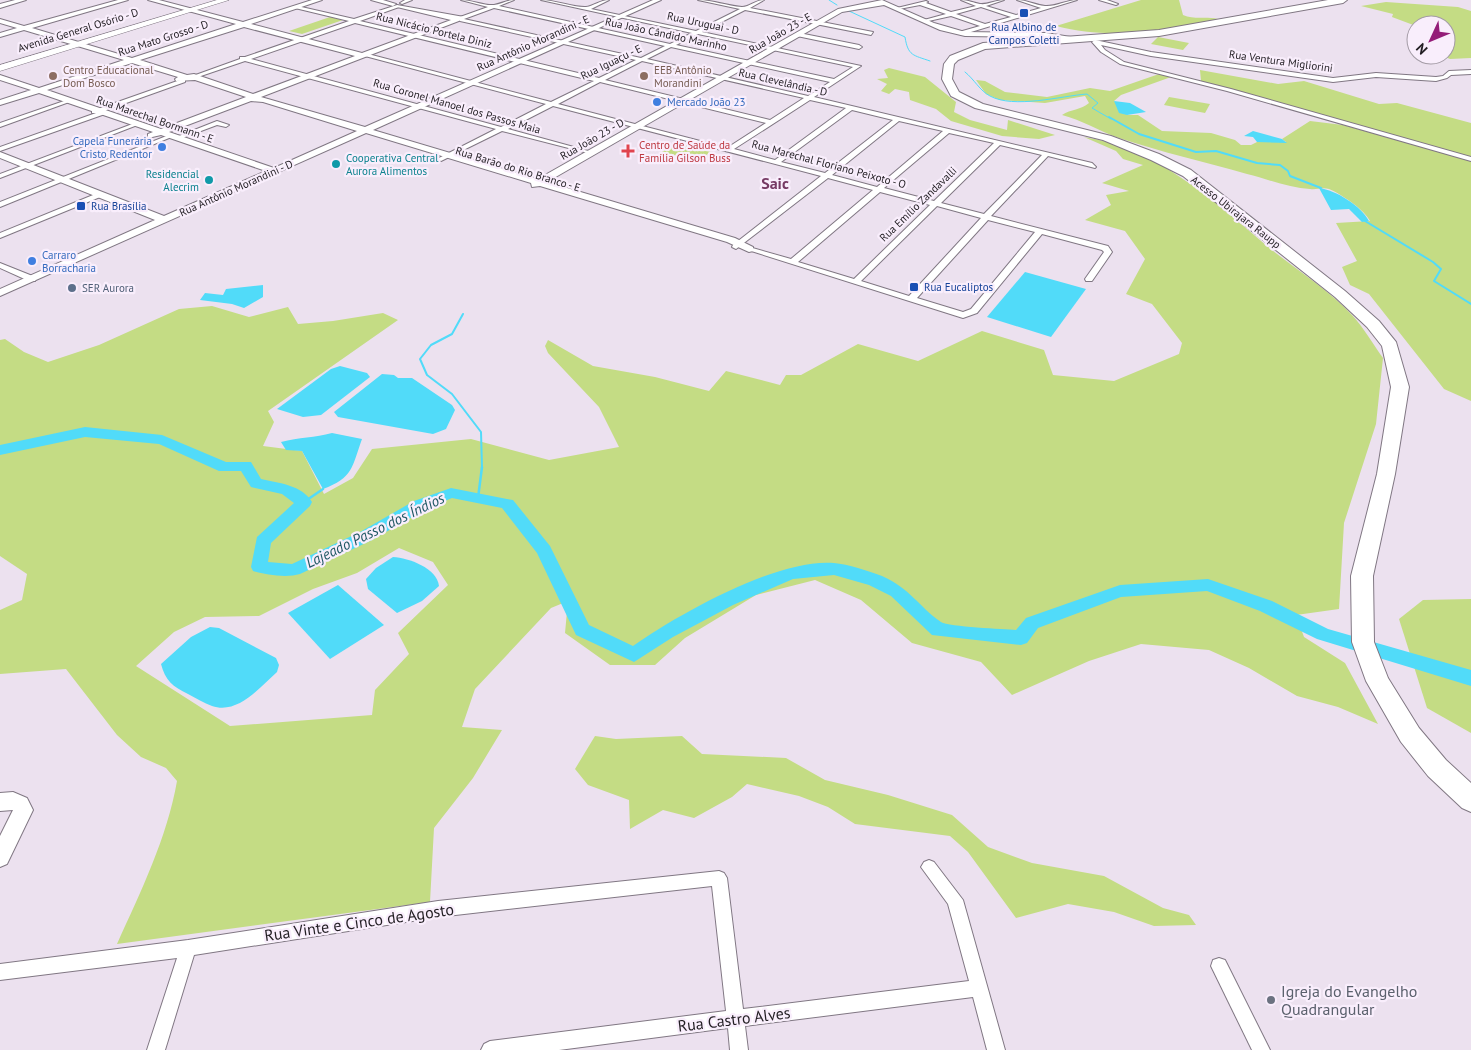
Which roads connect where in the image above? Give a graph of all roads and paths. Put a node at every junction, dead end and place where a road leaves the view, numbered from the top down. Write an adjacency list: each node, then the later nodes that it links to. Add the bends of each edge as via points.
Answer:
1 (16, 0): 31 (street)
2 (23, 0): 31 (street)
3 (117, 0): 38 (street)
4 (125, 0): 38 (street)
5 (151, 0): 39 (street, Rua Marechal Floriano Peixoto - O)
6 (160, 0): 39 (street, Rua Marechal Floriano Peixoto - O)
7 (219, 0): 39 (main road)
8 (226, 0): 39 (main road)
9 (319, 0): 33 (street, Rua Mato Grosso - D)
10 (374, 0): 29 (street, Rua Clevelândia - D)
11 (384, 0): 29 (street, Rua Clevelândia - D)
12 (463, 0): 34 (street, Rua João Cândido Marinho)
13 (512, 0): 34 (street)
14 (543, 0): 40 (street, Rua Uruguai - D)
15 (606, 0): 40 (street)
16 (658, 0): 42 (street, Rua Antônio Morandini - E)
17 (700, 0): 35 (street)
18 (762, 0): 35 (street, Rua Iguaçu - E)
19 (877, 0): 27 (street)
20 (932, 0): 28 (street)
21 (963, 0): 32 (street)
22 (1002, 0): 32 (street)
23 (1019, 0): 37 (street)
24 (1075, 0): 37 (street)
25 (1101, 0): 30 (street)
26 (1343, 0): 61 (highway, via 1185,29)
27 (886, 3): 36 (street); 48 (street, Rua João 23 - E, via 846,8)
28 (920, 3): 36 (street); 41 (street)
29 (399, 4): 44 (street, Rua Clevelândia - D); 45 (street)
30 (1116, 4)
31 (0, 5)
32 (981, 6): 41 (street); 43 (street)
33 (297, 7): 45 (street, Rua Nicácio Portela Diniz); 49 (street, Rua Mato Grosso - D)
34 (494, 7): 44 (street); 52 (street, Rua João Cândido Marinho)
35 (744, 8): 48 (street); 53 (street, Rua Iguaçu - E)
36 (899, 8): 46 (street)
37 (1046, 8): 43 (street)
38 (88, 9): 51 (street)
39 (191, 9): 49 (street, Rua Marechal Floriano Peixoto - O); 63 (main road, Avenida General Osório - D)
40 (586, 9): 42 (street, Rua Uruguai - D)
41 (951, 14): 46 (street); 50 (street)
42 (621, 16): 52 (street, Rua Antônio Morandini - E); 53 (street, Rua Uruguai - D)
43 (1016, 16): 50 (street)
44 (464, 19): 58 (street); 62 (street, Rua Clevelândia - D)
45 (352, 20): 58 (street, Rua Nicácio Portela Diniz); 59 (street)
46 (926, 21): 54 (street)
47 (0, 22): 51 (street, Rua Barão do Rio Branco - E)
48 (819, 23): 56 (street); 57 (street, Rua João 23 - E)
49 (246, 24): 59 (street, Rua Marechal Floriano Peixoto - O); 70 (street, Rua Mato Grosso - D)
50 (985, 26): 54 (street)
51 (19, 28): 55 (street); 63 (street, Rua Barão do Rio Branco - E)
52 (593, 29): 62 (street, Rua Antônio Morandini - E); 64 (street, Rua João Cândido Marinho)
53 (696, 32): 64 (street, Rua Iguaçu - E); 66 (street, Rua Uruguai - D)
54 (961, 33): 60 (street)
55 (0, 34)
56 (871, 34)
57 (799, 35): 65 (street); 66 (street, Rua João 23 - E)
58 (417, 36): 67 (street); 71 (street, Rua Nicácio Portela Diniz)
59 (302, 38): 67 (street, Rua Marechal Floriano Peixoto - O); 68 (street)
60 (1073, 38): 61 (highway); 141 (highway, Acesso Ubirajara Raupp, via 973,49 949,64 947,79 955,94 979,106 1107,138 1156,157 1187,174 1340,294 1373,324 1390,345 1400,387 1386,474 1362,576 1361,624 1369,660 1391,707 1437,768)
61 (1093, 40): 74 (street, Rua Ventura Migliorini, via 1151,54 1333,80 1376,75 1436,79 1449,73); 114 (street, via 1122,64 1229,90)
62 (563, 42): 69 (street, Rua Clevelândia - D); 71 (street, Rua Antônio Morandini - E)
63 (73, 45): 70 (street, Rua Barão do Rio Branco - E); 73 (main road, Avenida General Osório - D)
64 (670, 45): 69 (street, Rua Iguaçu - E); 72 (street, Rua João Cândido Marinho)
65 (859, 47)
66 (775, 48): 72 (street, Rua João 23 - E); 80 (street, Rua Uruguai - D, via 858,66)
67 (369, 55): 75 (street); 81 (street, Rua Marechal Floriano Peixoto - O)
68 (246, 57): 75 (street, Rua Coronel Manoel dos Passos Maia); 76 (street)
69 (640, 60): 77 (street, Rua Clevelândia - D); 78 (street, Rua Iguaçu - E)
70 (129, 61): 76 (street, Rua Barão do Rio Branco - E); 82 (street, Rua Mato Grosso - D)
71 (520, 61): 78 (street, Rua Nicácio Portela Diniz); 81 (street, Rua Antônio Morandini - E)
72 (750, 63): 77 (street, Rua João 23 - E); 80 (street, Rua João Cândido Marinho)
73 (0, 67)
74 (1471, 72)
75 (314, 76): 85 (street); 91 (street, Rua Coronel Manoel dos Passos Maia)
76 (186, 78): 85 (street, Rua Barão do Rio Branco - E); 93 (street)
77 (725, 78): 84 (street, Rua Clevelândia - D); 87 (street, Rua João 23 - E)
78 (598, 80): 87 (street, Rua Nicácio Portela Diniz); 89 (street, Rua Iguaçu - E)
79 (0, 81): 82 (street, Rua Marechal Bormann - E); 83 (street, Rua Marechal Bormann - E)
80 (834, 81): 84 (street)
81 (472, 83): 89 (street, Rua Marechal Floriano Peixoto - O); 91 (street, Rua Antônio Morandini - D)
82 (38, 90): 83 (street, Rua Mato Grosso - D); 86 (street, Rua Marechal Bormann - E)
83 (29, 94): 88 (street, Rua Mato Grosso - D); 90 (street, Rua Marechal Bormann - E)
84 (807, 98): 92 (street, Rua Clevelândia - D); 95 (street)
85 (253, 99): 103 (street, Rua Barão do Rio Branco - E); 104 (street)
86 (70, 101): 90 (street); 93 (street, Rua Marechal Bormann - E)
87 (682, 101): 95 (street, Rua Nicácio Portela Diniz); 99 (street, Rua João 23 - E)
88 (0, 103)
89 (551, 103): 99 (street, Rua Marechal Floriano Peixoto - O); 101 (street, Rua Iguaçu - E)
90 (60, 104): 93 (street, Rua Marechal Bormann - E); 97 (street)
91 (420, 106): 101 (street, Rua Coronel Manoel dos Passos Maia); 103 (street, Rua Antônio Morandini - D)
92 (851, 108): 94 (street, Rua Clevelândia - D); 116 (street)
93 (93, 113): 96 (street, Rua Marechal Bormann - E); 100 (street, Rua Marechal Bormann - E); 106 (street)
94 (898, 119): 102 (street, Rua Clevelândia - D); 120 (street)
95 (771, 122): 108 (street)
96 (137, 124): 100 (street); 104 (street, Rua Marechal Bormann - E)
97 (0, 125)
98 (226, 125): 104 (street, via 217,123)
99 (637, 126): 108 (street, Rua Marechal Floriano Peixoto - O); 110 (street, Rua João 23 - D)
100 (128, 128): 104 (street, Rua Marechal Bormann - E); 117 (street)
101 (502, 129): 110 (street, Rua Coronel Manoel dos Passos Maia); 113 (street, Rua Iguaçu - E)
102 (947, 131): 105 (street, Rua Clevelândia - D); 125 (street)
103 (362, 132): 113 (street, Rua Barão do Rio Branco - E); 119 (street, Rua Antônio Morandini - D)
104 (163, 136): 107 (street, Rua Marechal Bormann - E); 109 (street, Rua Marechal Bormann - E); 123 (street)
105 (998, 143): 111 (street, Rua Clevelândia - D); 127 (street, Rua Emílio Zandavalli)
106 (0, 149)
107 (210, 150): 109 (street); 119 (street, Rua Marechal Bormann - E)
108 (728, 150): 116 (street, Rua Marechal Floriano Peixoto - O)
109 (200, 153): 122 (street, Rua Marechal Bormann - E)
110 (590, 154): 124 (street, Rua João 23 - D)
111 (1046, 154): 118 (street, Rua Clevelândia - D); 129 (street)
112 (0, 155): 117 (street)
113 (445, 157): 124 (street, Rua Barão do Rio Branco - E)
114 (1471, 160)
115 (0, 161): 117 (street)
116 (776, 162): 120 (street, Rua Marechal Floriano Peixoto - O)
117 (23, 167): 121 (street); 123 (street)
118 (1093, 167)
119 (274, 171): 122 (street, Rua Antônio Morandini - D)
120 (826, 175): 125 (street, Rua Marechal Floriano Peixoto - O); 133 (street)
121 (0, 176)
122 (264, 176): 130 (street, Rua Antônio Morandini - D)
123 (59, 182): 126 (street); 128 (street)
124 (535, 184): 133 (street, Rua Barão do Rio Branco - E)
125 (880, 189): 127 (street, Rua Marechal Floriano Peixoto - O); 134 (street)
126 (97, 197): 130 (street); 132 (street)
127 (934, 203): 129 (street, Rua Marechal Floriano Peixoto - O); 138 (street, Rua Emílio Zandavalli)
128 (0, 205)
129 (986, 217): 131 (street, Rua Marechal Floriano Peixoto - O); 140 (street)
130 (160, 222): 136 (street, Rua Antônio Morandini - D)
131 (1040, 231): 137 (street, Rua Marechal Floriano Peixoto - O, via 1105,248 1108,252); 140 (street, Rua Barão do Rio Branco - E, via 974,311 962,315)
132 (0, 236)
133 (742, 247): 134 (street, Rua Barão do Rio Branco - E)
134 (792, 262): 138 (street, Rua Barão do Rio Branco - E)
135 (0, 265): 136 (street)
136 (32, 279): 139 (street, Rua Antônio Morandini - D)
137 (1089, 280)
138 (856, 281): 140 (street, Rua Barão do Rio Branco - E)
139 (0, 293)
140 (912, 299)
141 (1471, 800)
142 (0, 802): 143 (street, via 13,801 23,810)
143 (0, 857)
144 (929, 867): 148 (street, via 955,900)
145 (188, 948): 147 (street, Rua Vinte e Cinco de Agosto); 149 (street, Rua Vinte e Cinco de Agosto, via 438,909 719,878); 150 (street)
146 (1219, 966): 154 (street)
147 (0, 972)
148 (978, 988): 149 (street, Rua Castro Alves); 153 (street)
149 (735, 1019): 151 (street, Rua Castro Alves); 152 (street)
150 (156, 1050)
151 (490, 1050)
152 (739, 1050)
153 (996, 1050)
154 (1261, 1050)

